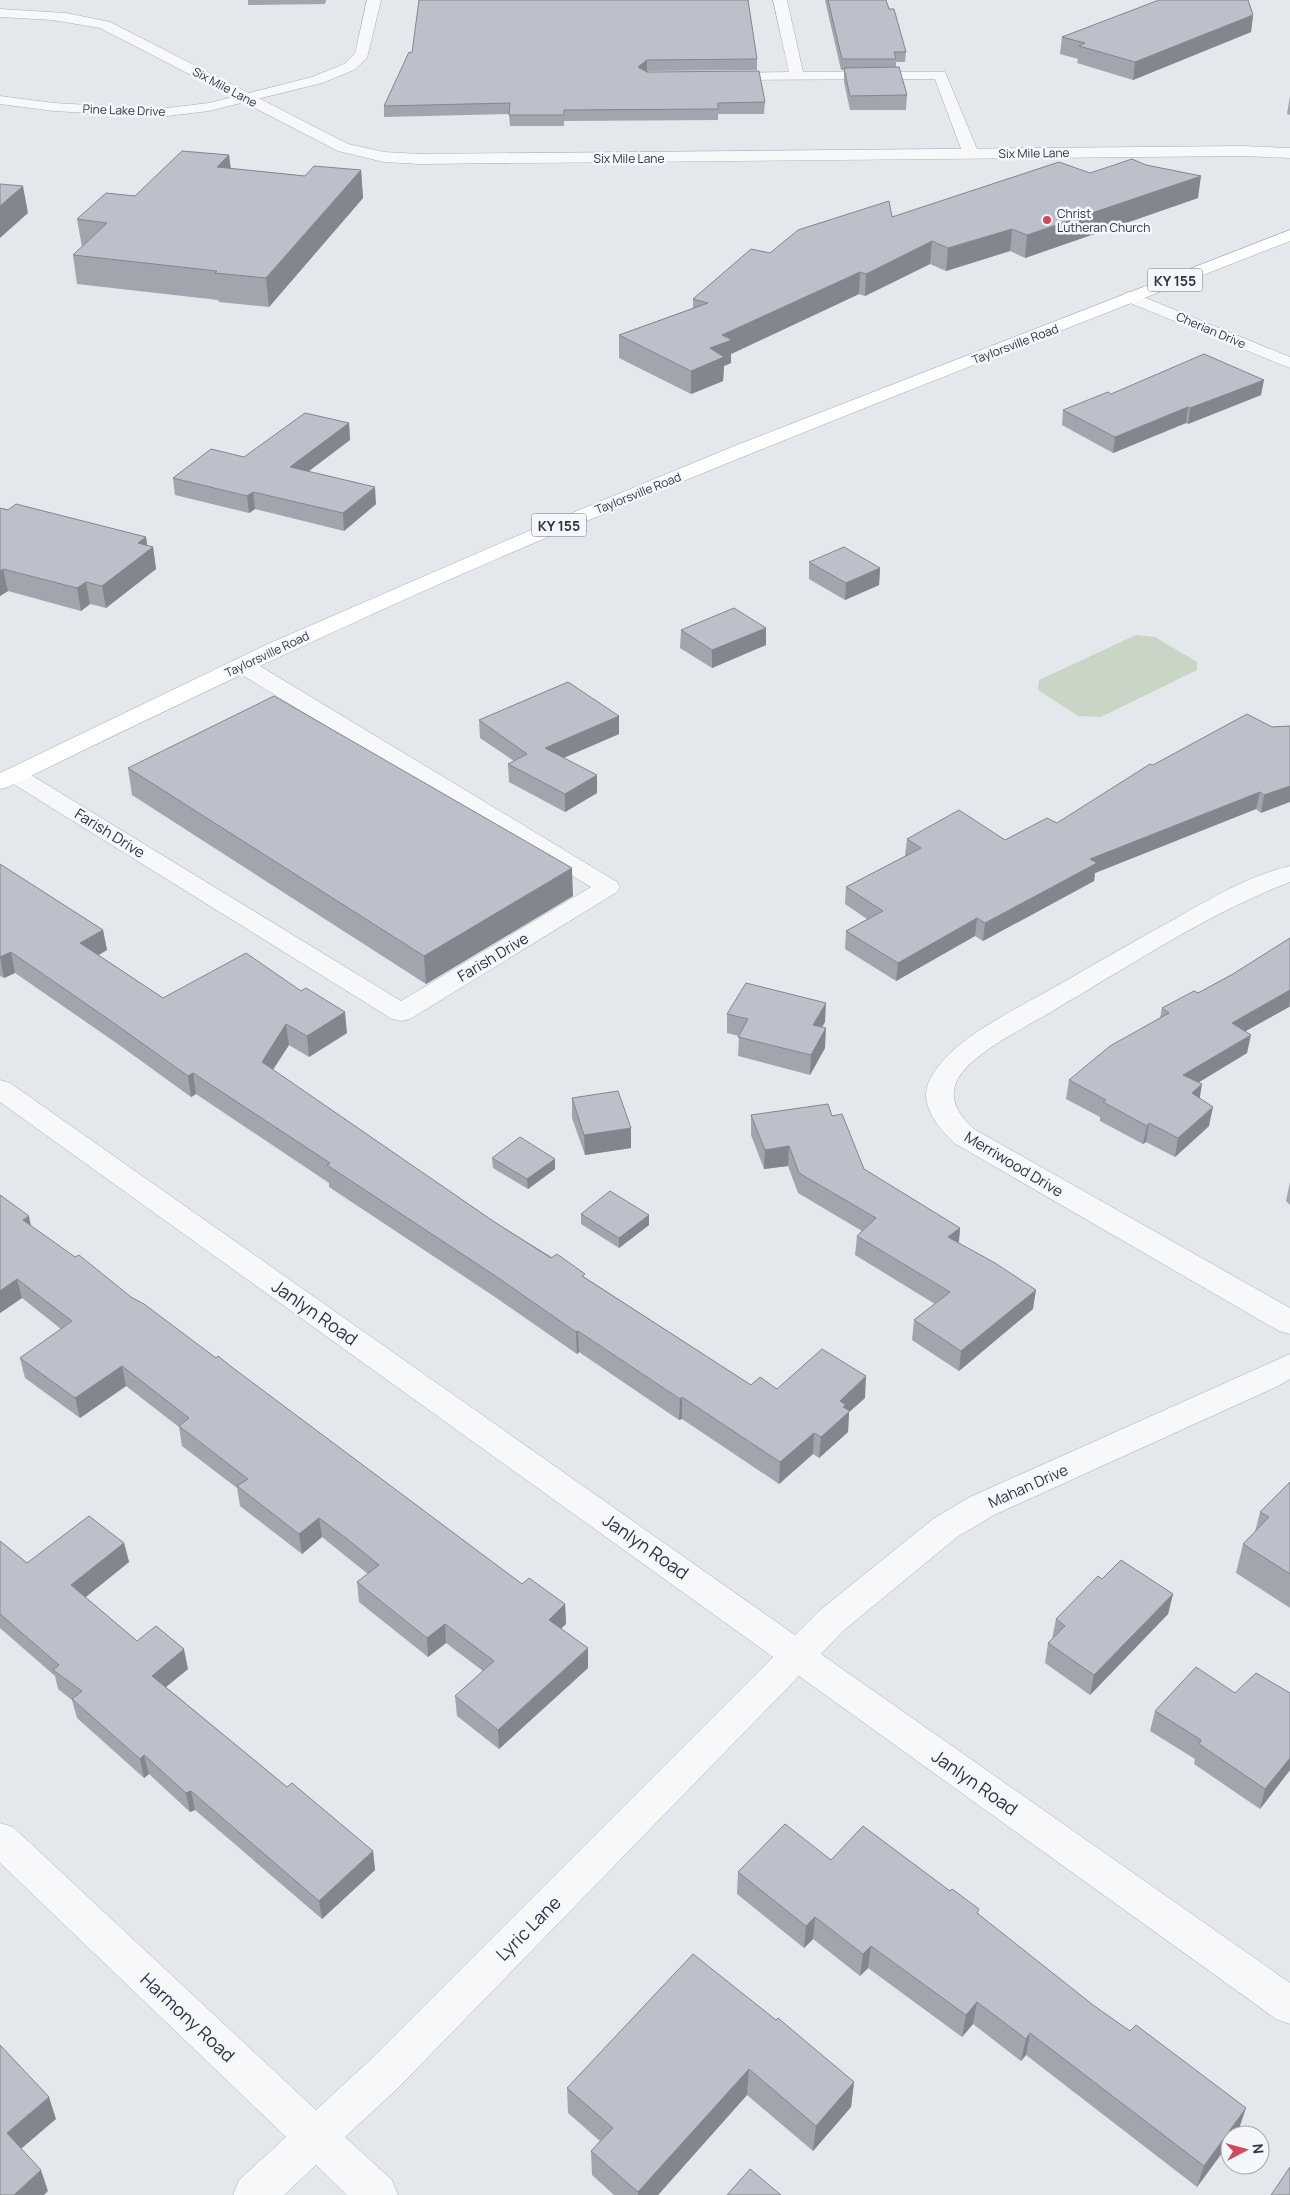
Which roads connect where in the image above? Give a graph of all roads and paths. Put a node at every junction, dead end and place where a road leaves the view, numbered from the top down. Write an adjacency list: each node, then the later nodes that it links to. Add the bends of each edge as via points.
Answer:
1 (374, 0): 6 (street, Pine Lake Drive, via 362,55 349,67 318,80)
2 (780, 0): 4 (street)
3 (0, 13): 6 (street, Six Mile Lane, via 51,15 105,25)
4 (797, 76): 5 (street); 8 (street, via 940,76)
5 (712, 77)
6 (248, 98): 7 (street, Pine Lake Drive, via 160,113 54,107); 8 (street, Six Mile Lane, via 343,148 402,159)
7 (0, 100)
8 (971, 154): 9 (street, Six Mile Lane, via 1242,151)
9 (1290, 154)
10 (1290, 236): 11 (main road, Taylorsville Road / KY 155)
11 (1131, 297): 12 (street, Cherian Drive); 13 (main road, Taylorsville Road / KY 155, via 542,532)
12 (1290, 363)
13 (242, 665): 14 (main road, Taylorsville Road / KY 155); 14 (street, Farish Drive, via 608,887 401,1013)
14 (7, 778)
15 (1290, 873): 17 (street, Merriwood Drive, via 1241,892 978,1044 957,1059 946,1073 940,1090 947,1119 964,1136)
16 (0, 1089): 19 (street, Janlyn Road)
17 (1290, 1324)
18 (1290, 1365): 19 (street, Mahan Drive, via 982,1506 952,1523 831,1621)
19 (797, 1656): 21 (street, Janlyn Road); 22 (street, Lyric Lane, via 384,2074)
20 (0, 1839): 22 (street, Harmony Road)
21 (1290, 2006)
22 (315, 2137): 23 (street, Lyric Lane); 24 (street, Harmony Road)
23 (254, 2195)
24 (377, 2195)

